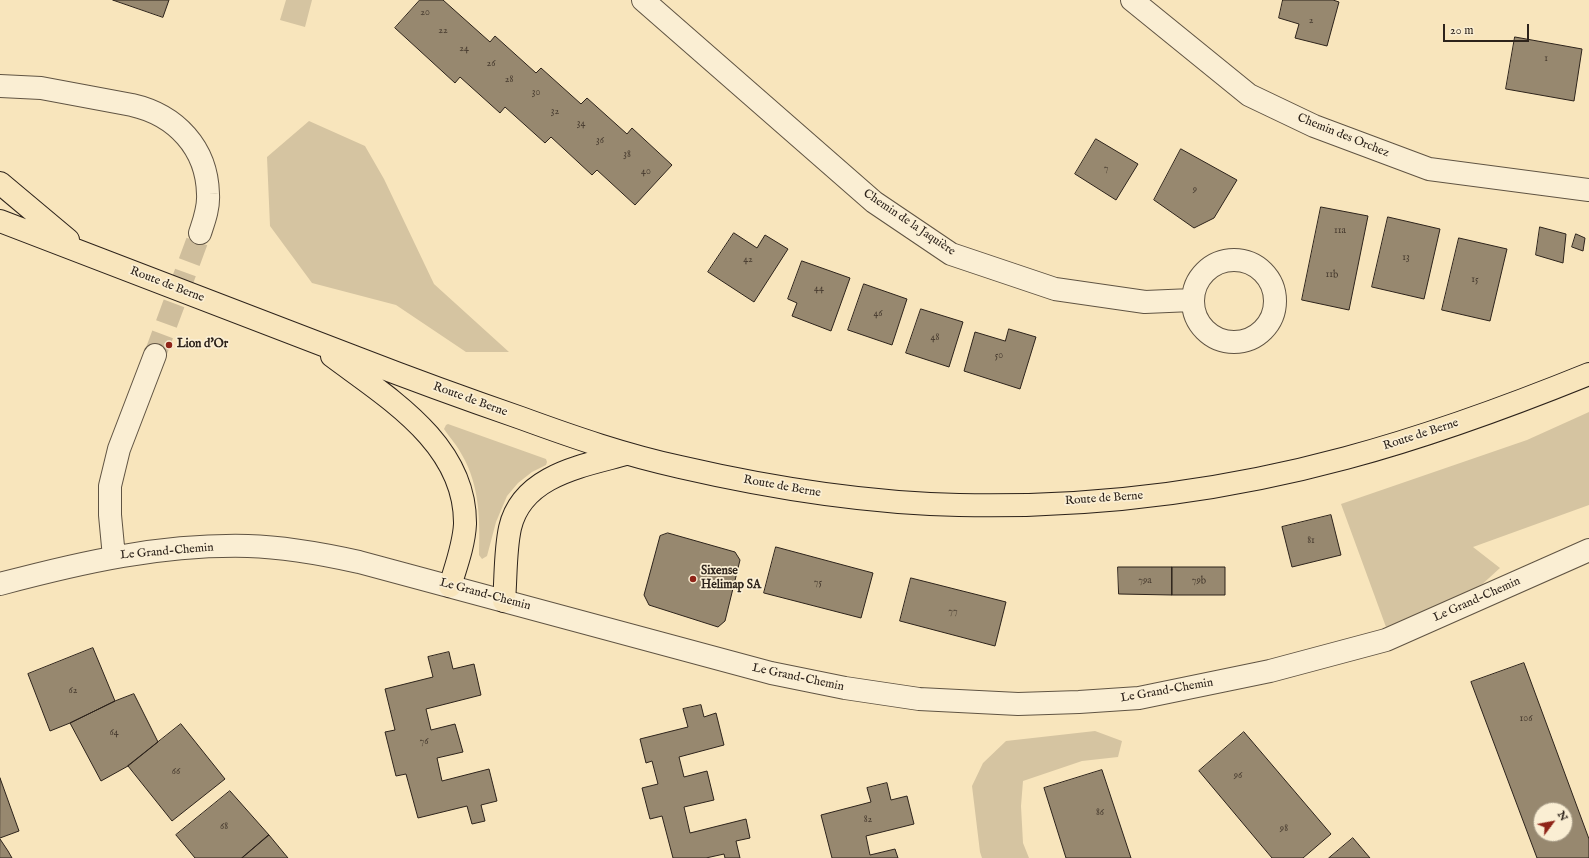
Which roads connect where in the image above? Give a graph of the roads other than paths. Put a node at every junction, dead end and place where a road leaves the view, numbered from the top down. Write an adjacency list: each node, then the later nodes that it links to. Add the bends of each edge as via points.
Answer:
1 (643, 0): 9 (street, Chemin de la Jaquière, via 874,202 951,254 1055,289 1145,302)
2 (1132, 0): 5 (street, Chemin des Orchez, via 1249,95 1314,126 1429,169)
3 (0, 86): 7 (street, via 40,88 144,107 174,123 199,155 207,182 206,215)
4 (0, 183): 8 (main road)
5 (1589, 190)
6 (0, 221): 8 (main road, Route de Berne)
7 (200, 233)
8 (83, 253): 10 (main road, Route de Berne)
9 (1192, 300)
10 (311, 340): 13 (main road, Route de Berne, via 483,406); 17 (main road, via 406,413 431,438 450,464 460,488 465,523 463,542)
11 (155, 355): 15 (street, via 119,449 110,486)
12 (1589, 374): 13 (main road, Route de Berne, via 1478,416 1347,458 1215,486 1083,502 1018,505 894,502 789,489)
13 (626, 454): 18 (main road, via 560,473 541,483 523,500 515,512 507,542)
14 (1589, 550): 18 (street, Le Grand-Chemin, via 1386,640 1270,671 1139,698 1079,702 1018,704 919,699 845,688 771,673)
15 (114, 557): 16 (street, Le Grand-Chemin); 17 (street, Le Grand-Chemin, via 159,550 249,546 293,550 359,562)
16 (0, 584)
17 (450, 586): 18 (street, Le Grand-Chemin)
18 (504, 600)

